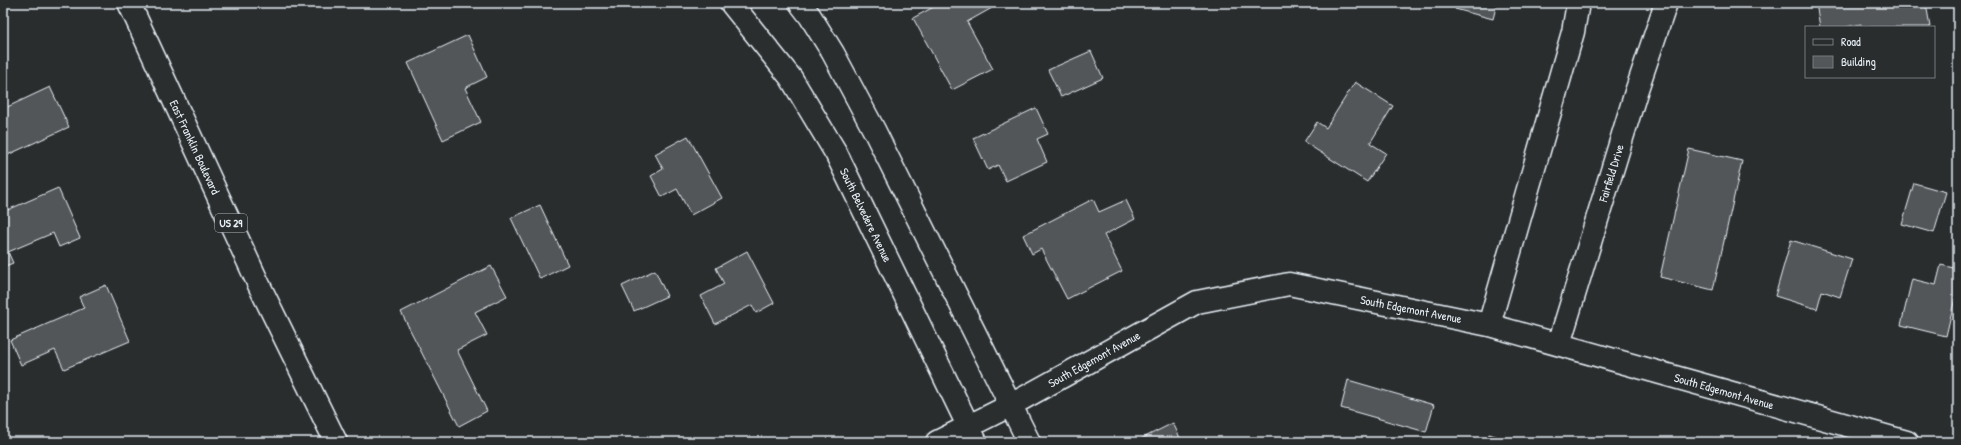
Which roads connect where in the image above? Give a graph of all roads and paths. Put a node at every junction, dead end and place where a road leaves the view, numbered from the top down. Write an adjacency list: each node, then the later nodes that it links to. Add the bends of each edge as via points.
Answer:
1 (129, 3): 10 (street, East Franklin Boulevard / US 29, via 259,285)
2 (731, 3): 9 (street, South Belvedere Avenue, via 791,78 815,115 836,153)
3 (800, 3): 8 (street, via 833,53 874,130)
4 (1578, 3): 6 (street, via 1573,32)
5 (1666, 3): 7 (street, Fairfield Drive)
6 (1489, 325): 7 (street, South Edgemont Avenue); 8 (street, South Edgemont Avenue, via 1289,284 1197,302)
7 (1559, 344): 13 (street, South Edgemont Avenue)
8 (1011, 405): 9 (street, South Edgemont Avenue); 12 (street)
9 (972, 434): 11 (street, South Edgemont Avenue)
10 (336, 442)
11 (937, 442)
12 (1029, 442)
13 (1907, 442)

